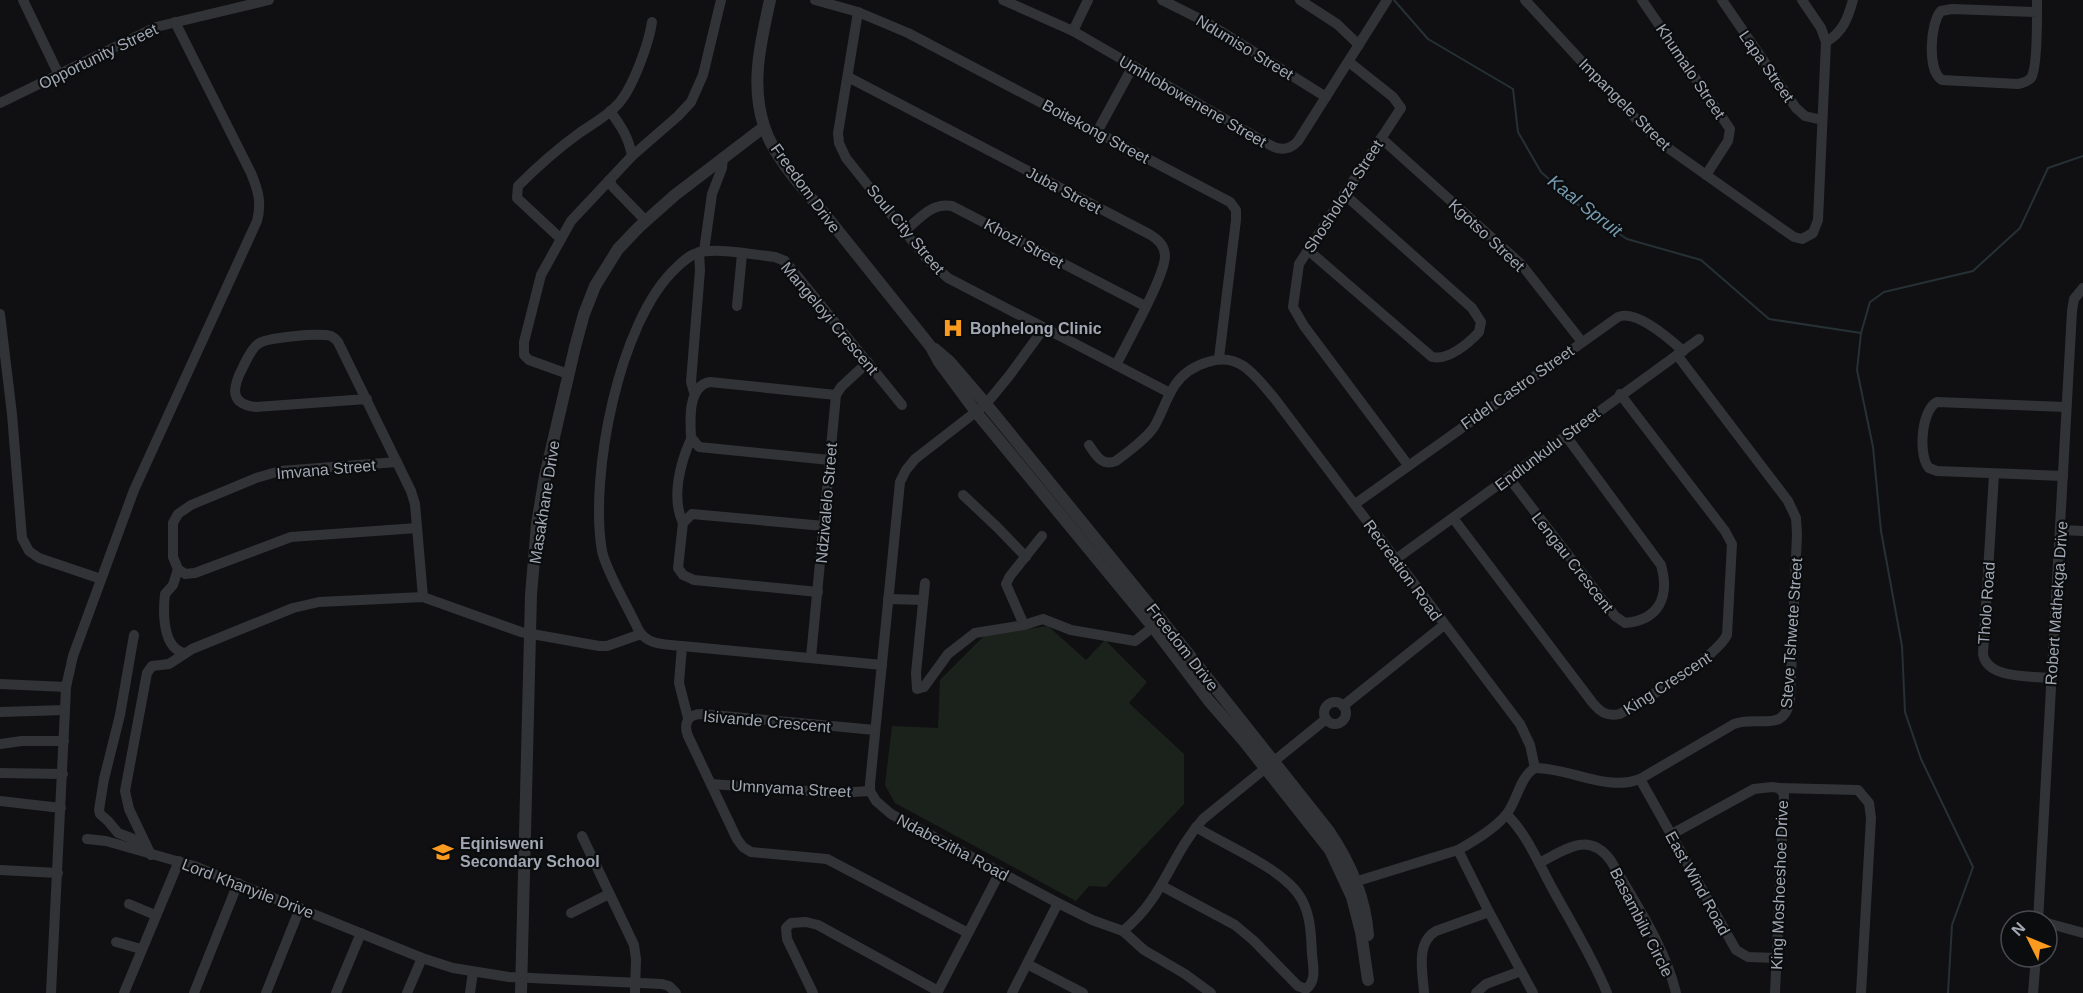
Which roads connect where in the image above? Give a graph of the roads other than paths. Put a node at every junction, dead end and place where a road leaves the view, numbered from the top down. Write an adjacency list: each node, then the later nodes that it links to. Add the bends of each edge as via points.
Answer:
1 (23, 0): 26 (street)
2 (269, 0): 19 (street, Opportunity Street)
3 (721, 0): 35 (street, via 703,75 691,102)
4 (770, 0): 32 (street, Freedom Drive, via 757,74)
5 (815, 0): 17 (street, Boitekong Street)
6 (1088, 0): 21 (street)
7 (1162, 0): 28 (street, Ndumiso Street, via 1206,22)
8 (1300, 0): 23 (street, via 1337,24)
9 (1525, 0): 37 (street, Impangele Street, via 1641,124)
10 (1642, 0): 37 (street, Khumalo Street, via 1730,129 1728,141)
11 (1722, 0): 31 (street, Lapa Street, via 1796,108 1805,116)
12 (1802, 0): 22 (street)
13 (1853, 0): 22 (street, via 1844,26)
14 (2037, 0): 18 (street)
15 (1011, 2): 21 (street, Umhlobowenene Street)
16 (1384, 4): 23 (street, Umhlobowenene Street)
17 (858, 12): 27 (street, Soul City Street); 33 (street, Boitekong Street, via 908,33)
18 (2037, 12): 18 (street, via 1941,11 1935,22 1934,73 1942,80 2025,83 2034,70)
19 (175, 22): 26 (street, Opportunity Street, via 156,27); 87 (street, via 251,173 260,207 134,489)
20 (652, 22): 30 (street, via 626,94)
21 (1073, 32): 25 (street, Umhlobowenene Street)
22 (1826, 42): 31 (street)
23 (1359, 45): 24 (street, Umhlobowenene Street)
24 (1349, 62): 28 (street, Umhlobowenene Street); 34 (street, Shosholoza Street, via 1400,104 1399,112)
25 (1133, 66): 28 (street, Umhlobowenene Street, via 1281,149 1298,141); 33 (street)
26 (59, 75): 29 (street, Opportunity Street)
27 (848, 77): 41 (street, Soul City Street, via 839,143 846,158); 48 (street, Juba Street, via 1154,236 1165,256)
28 (1326, 97)
29 (0, 104)
30 (610, 111): 35 (street, via 623,128); 42 (street, via 550,156 518,186 517,198)
31 (1822, 120): 37 (street, Impangele Street, via 1817,227 1808,237 1794,237)
32 (764, 127): 36 (street, Masakhane Drive); 65 (street, Freedom Drive, via 802,185 932,347 938,361)
33 (1097, 132): 54 (street, Boitekong Street, via 1233,206 1236,220)
34 (1381, 138): 39 (street, Shosholoza Street); 52 (street, Kgotso Street, via 1521,264)
35 (632, 156): 38 (street)
36 (723, 157): 40 (street, Masakhane Drive); 44 (street)
37 (1706, 175)
38 (609, 180): 40 (street); 42 (street, via 571,221)
39 (1344, 194): 43 (street, Shosholoza Street); 43 (street, via 1472,308 1481,322 1479,332 1448,356 1432,357)
40 (645, 220): 57 (street, Masakhane Drive, via 618,249 595,286)
41 (906, 231): 48 (street, Khozi Street, via 934,208 946,204); 50 (street, Soul City Street, via 943,274)
42 (561, 239): 57 (street, via 541,275 523,351 529,360)
43 (1308, 250): 71 (street, Shosholoza Street, via 1297,270 1294,311)
44 (701, 252): 45 (street, Mangeloyi Crescent); 58 (street, via 691,382); 97 (street, via 690,256 669,276 639,321 623,366 602,458 603,553)
45 (742, 254): 47 (street); 55 (street, Mangeloyi Crescent, via 775,257 788,263)
46 (2083, 288): 64 (street, Robert Mathekga Drive, via 2074,299 2072,310)
47 (737, 306)
48 (1145, 306): 56 (street, Juba Street)
49 (0, 314): 87 (street, via 22,538 29,551 39,558)
50 (1044, 328): 56 (street, Soul City Street); 65 (street)
51 (1699, 339): 53 (street, Endlunkulu Street)
52 (1582, 342): 53 (street, Fidel Castro Street, via 1618,317 1629,314 1665,335); 71 (street, Fidel Castro Street)
53 (1680, 353): 60 (street, Endlunkulu Street); 118 (street, Steve Tshwete Street, via 1788,501 1796,518 1790,699 1781,719 1734,724)
54 (1219, 358): 59 (street, via 1187,372); 76 (street, Recreation Road, via 1238,363 1257,378)
55 (868, 362): 61 (street); 63 (street, Mangeloyi Crescent)
56 (1116, 365): 59 (street, Soul City Street)
57 (568, 374): 96 (street, Masakhane Drive, via 537,524)
58 (694, 392): 61 (street, via 710,382); 67 (street)
59 (1170, 393): 68 (street, via 1153,428 1116,461 1101,460)
60 (1620, 394): 66 (street, Endlunkulu Street); 77 (street, King Crescent, via 1732,544 1727,635 1722,645 1706,658 1620,714 1602,713)
61 (836, 395): 69 (street, Ndzivalelo Street)
62 (367, 399): 62 (street, via 338,342 327,336 270,339 258,344 238,376 235,392 242,404 256,406); 70 (street)
63 (902, 405)
64 (2066, 407): 72 (street, via 1947,401 1933,404 1925,417 1926,465 1937,471); 73 (street, Robert Mathekga Drive)
65 (981, 408): 91 (street, via 915,459 902,476); 95 (street, Freedom Drive); 114 (street, Freedom Drive, via 1160,618)
66 (1566, 436): 74 (street, Endlunkulu Street); 74 (street, Lengau Crescent, via 1661,565 1664,593 1653,613 1630,623 1615,616)
67 (691, 439): 69 (street, via 705,449); 78 (street, via 682,459 677,506)
68 (1089, 445)
69 (830, 460): 79 (street, Ndzivalelo Street)
70 (397, 462): 80 (street, via 414,499); 86 (street, Imvana Street, via 280,471 191,505 173,523 172,557)
71 (1408, 465): 76 (street, Fidel Castro Street)
72 (1994, 474): 73 (street); 103 (street, Tholo Road, via 1984,658 1997,672)
73 (2063, 476): 81 (street, Robert Mathekga Drive)
74 (1509, 478): 77 (street, Endlunkulu Street)
75 (963, 495): 84 (street)
76 (1355, 504): 85 (street, Recreation Road)
77 (1453, 518): 85 (street, Endlunkulu Street)
78 (683, 523): 79 (street, via 695,513); 89 (street, via 678,568 685,577)
79 (824, 526): 89 (street, Ndzivalelo Street)
80 (417, 528): 86 (street, via 291,537 195,573 185,574); 90 (street)
81 (2061, 530): 82 (street); 103 (street, Robert Mathekga Drive)
82 (2083, 531)
83 (1042, 536): 84 (street)
84 (1026, 557): 93 (street, via 1006,584)
85 (1396, 559): 94 (street, Recreation Road)
86 (178, 569): 100 (street, via 165,594 164,622 173,645)
87 (101, 579): 105 (street)
88 (925, 583): 92 (street)
89 (818, 592): 101 (street, Ndzivalelo Street)
90 (423, 597): 96 (street); 100 (street, via 308,604)
91 (888, 599): 92 (street); 102 (street)
92 (923, 600): 93 (street, via 918,689 927,684 948,654 971,634)
93 (1024, 625): 95 (street, via 1046,620 1068,629 1135,641)
94 (1444, 625): 106 (street); 115 (street, Recreation Road, via 1520,724)
95 (1153, 627): 114 (street, Freedom Drive, via 1209,701)
96 (530, 634): 97 (street, via 598,646); 161 (street, Masakhane Drive)
97 (641, 634): 99 (street, via 650,641)
98 (134, 635): 129 (street, via 99,810 118,833)
99 (682, 646): 101 (street); 109 (street, via 679,683)
100 (185, 652): 129 (street, via 169,664 150,667 147,673 125,791)
101 (811, 657): 102 (street)
102 (882, 664): 111 (street)
103 (2050, 678): 144 (street, Robert Mathekga Drive)
104 (0, 684): 105 (street)
105 (66, 687): 107 (street)
106 (1344, 706): 110 (street, via 1329,704); 110 (street, via 1346,714 1342,721)
107 (65, 710): 108 (street); 112 (street)
108 (0, 712)
109 (688, 718): 111 (street, Isivande Crescent, via 702,714); 119 (street, Isivande Crescent, via 686,730)
110 (1326, 719): 114 (street)
111 (875, 730): 121 (street)
112 (64, 741): 113 (street); 117 (street)
113 (0, 744)
114 (1269, 765): 125 (street); 138 (street, Freedom Drive)
115 (1535, 768): 118 (street, Steve Tshwete Street, via 1611,783); 124 (street)
116 (0, 773): 117 (street)
117 (63, 774): 123 (street)
118 (1640, 779): 126 (street, East Wind Road)
119 (711, 784): 121 (street, Umnyama Street, via 837,793); 151 (street, Isivande Crescent, via 737,839 751,852 827,859)
120 (1779, 789): 126 (street, King Moshoeshoe Drive, via 1754,789); 156 (street, King Moshoeshoe Drive, via 1784,794); 184 (street, via 1858,790 1869,803)
121 (870, 791): 135 (street, Ndabezitha Road, via 888,812)
122 (0, 801): 123 (street)
123 (61, 808): 136 (street)
124 (1507, 815): 130 (street); 133 (street)
125 (1196, 827): 139 (street); 139 (street, via 1282,876 1296,890 1309,920 1313,975 1310,986 1298,986 1235,925)
126 (1672, 834): 156 (street, East Wind Road, via 1736,950 1748,957)
127 (582, 836): 140 (street)
128 (87, 839): 131 (street, Lord Khanyile Drive)
129 (144, 843): 131 (street)
130 (1458, 850): 138 (street); 145 (street)
131 (151, 855): 132 (street, Lord Khanyile Drive)
132 (179, 861): 137 (street, Lord Khanyile Drive); 147 (street)
133 (1539, 863): 181 (street); 182 (street, Basambilu Circle, via 1578,844 1597,847 1607,855 1666,960)
134 (0, 870): 136 (street)
135 (1000, 872): 141 (street, Ndabezitha Road); 151 (street)
136 (58, 873): 164 (street)
137 (238, 883): 143 (street, Lord Khanyile Drive); 166 (street)
138 (1352, 883): 177 (street, Freedom Drive, via 1362,899 1367,925)
139 (1162, 886): 149 (street, via 1143,914)
140 (609, 894): 146 (street); 162 (street, via 634,945)
141 (1058, 903): 149 (street, Ndabezitha Road); 157 (street)
142 (129, 904): 147 (street)
143 (300, 908): 150 (street, Lord Khanyile Drive); 167 (street)
144 (2039, 909)
145 (1489, 912): 159 (street); 178 (street, via 1428,936 1422,950)
146 (571, 913)
147 (155, 915): 154 (street)
148 (2059, 926): 152 (street)
149 (1123, 931): 176 (street, via 1144,950)
150 (361, 933): 155 (street, Lord Khanyile Drive); 168 (street)
151 (968, 933): 163 (street)
152 (2083, 933)
153 (117, 942): 154 (street)
154 (141, 949): 165 (street)
155 (422, 958): 160 (street, Lord Khanyile Drive); 169 (street)
156 (1776, 958): 183 (street, King Moshoeshoe Drive)
157 (1027, 964): 174 (street); 175 (street)
158 (2035, 969): 185 (street)
159 (1521, 971): 179 (street, via 1486,984); 180 (street)
160 (473, 972): 161 (street, Lord Khanyile Drive); 170 (street)
161 (521, 978): 162 (street, Lord Khanyile Drive); 171 (street, Masakhane Drive)
162 (635, 988): 172 (street, Lord Khanyile Drive, via 662,984)
163 (937, 992): 173 (street, via 818,925 791,923 786,928 787,939)
164 (51, 993)
165 (124, 993)
166 (194, 993)
167 (266, 993)
168 (336, 993)
169 (407, 993)
170 (470, 993)
171 (521, 993)
172 (676, 993)
173 (813, 993)
174 (1012, 993)
175 (1083, 993)
176 (1211, 993)
177 (1369, 993)
178 (1424, 993)
179 (1476, 993)
180 (1533, 993)
181 (1607, 993)
182 (1676, 993)
183 (1774, 993)
184 (1861, 993)
185 (2033, 993)

